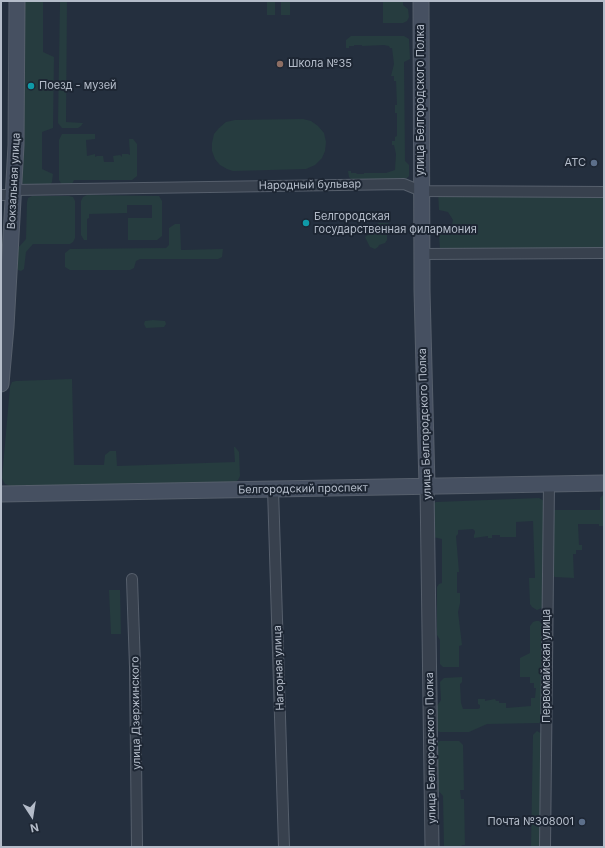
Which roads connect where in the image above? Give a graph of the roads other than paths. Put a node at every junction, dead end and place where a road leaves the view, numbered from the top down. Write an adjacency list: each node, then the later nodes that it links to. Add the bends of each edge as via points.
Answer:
1 (17, 1): 5 (main road, Вокзальная улица, via 16,145)
2 (421, 1): 3 (main road, улица Белгородского Полка)
3 (421, 191): 4 (street, Народный бульвар); 5 (street, Народный бульвар, via 404,184); 7 (main road, улица Белгородского Полка)
4 (604, 192)
5 (9, 193): 8 (main road, Вокзальная улица)
6 (604, 253): 7 (street)
7 (422, 254): 12 (main road, улица Белгородского Полка)
8 (5, 285): 9 (main road, Вокзальная улица)
9 (1, 384)
10 (604, 483): 11 (main road, Белгородский проспект)
11 (549, 484): 12 (main road, Белгородский проспект); 19 (street, Первомайская улица)
12 (427, 486): 13 (main road, Белгородский проспект); 18 (street, улица Белгородского Полка)
13 (273, 489): 14 (main road, Белгородский проспект); 17 (street, Нагорная улица)
14 (1, 494)
15 (132, 579): 16 (street, улица Дзержинского)
16 (137, 847)
17 (284, 847)
18 (432, 847)
19 (545, 847)

